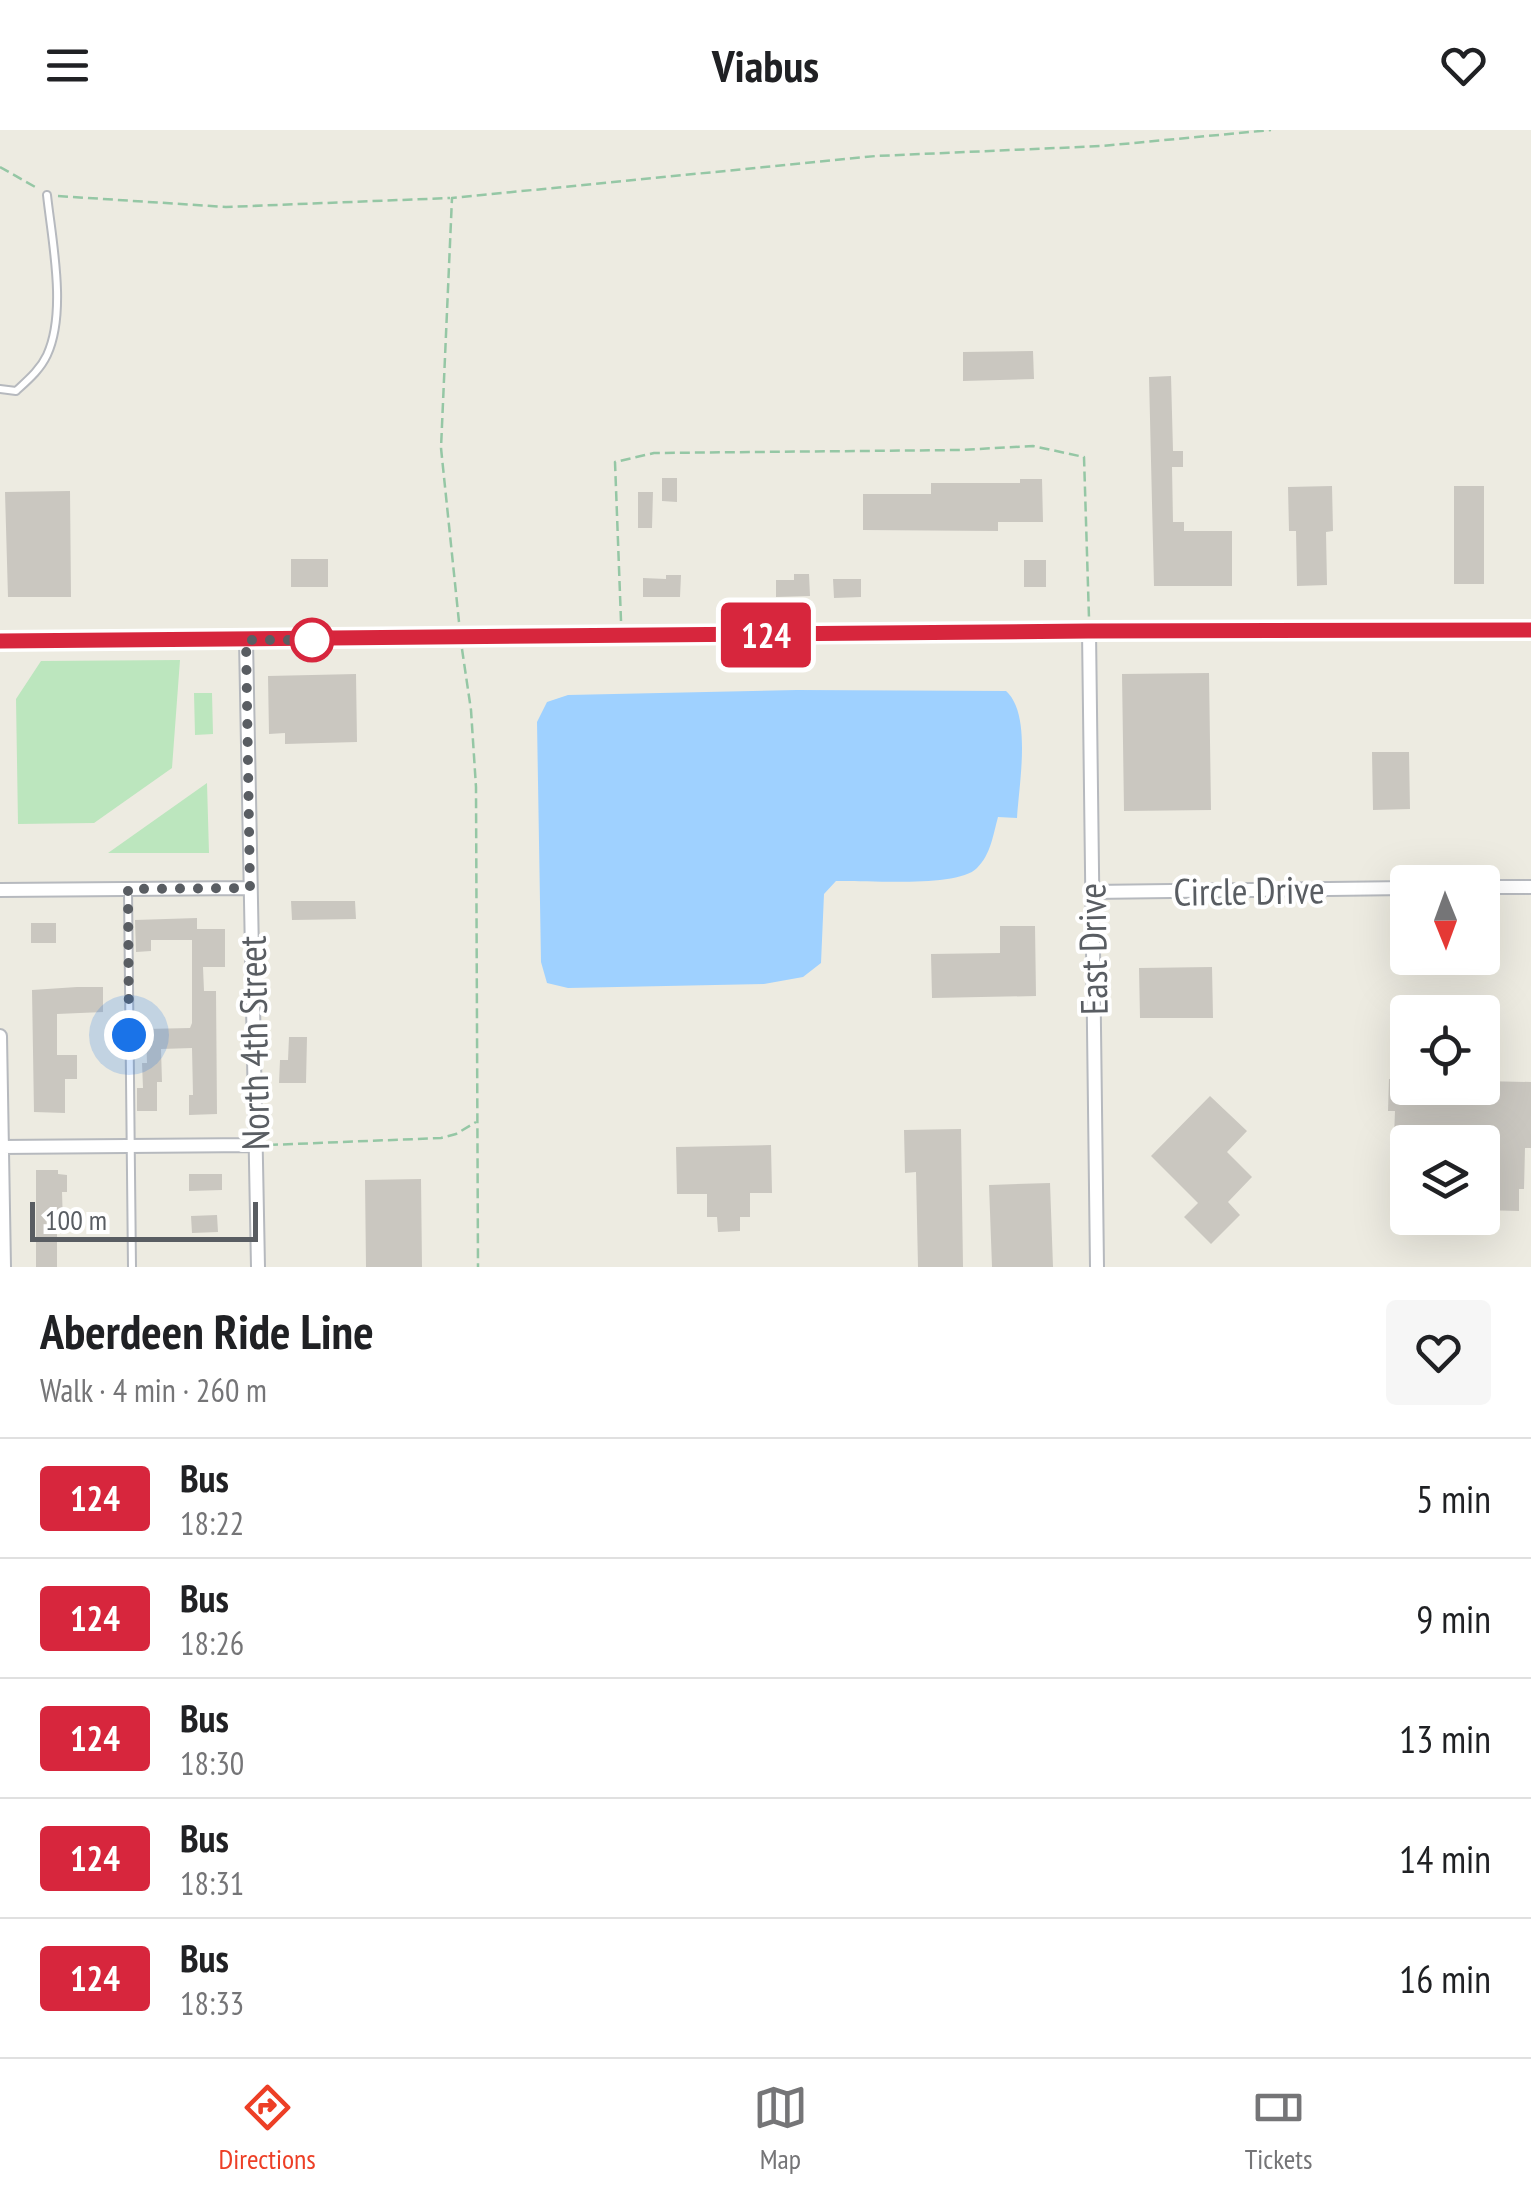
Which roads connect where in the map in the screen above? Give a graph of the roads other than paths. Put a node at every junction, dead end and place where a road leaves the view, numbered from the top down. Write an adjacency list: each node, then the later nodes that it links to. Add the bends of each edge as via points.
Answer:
1 (47, 195): 2 (lane, via 55,326 35,374 16,391)
2 (0, 389)
3 (1531, 630): 4 (street)
4 (1088, 631): 5 (street); 13 (street, East Drive)
5 (246, 640): 6 (street); 9 (street, North 4th Street)
6 (0, 641)
7 (1500, 887): 8 (street)
8 (1531, 887)
9 (250, 888): 11 (street); 16 (street, North 4th Street)
10 (1390, 888): 13 (street, Circle Drive)
11 (128, 889): 12 (street); 15 (lane)
12 (0, 890)
13 (1091, 892): 22 (street, East Drive)
14 (0, 1036): 17 (street)
15 (130, 1145): 16 (street); 17 (street); 20 (lane)
16 (255, 1145): 21 (street, North 4th Street)
17 (1, 1146): 18 (street)
18 (2, 1241): 19 (street)
19 (4, 1267)
20 (132, 1267)
21 (258, 1267)
22 (1097, 1267)

